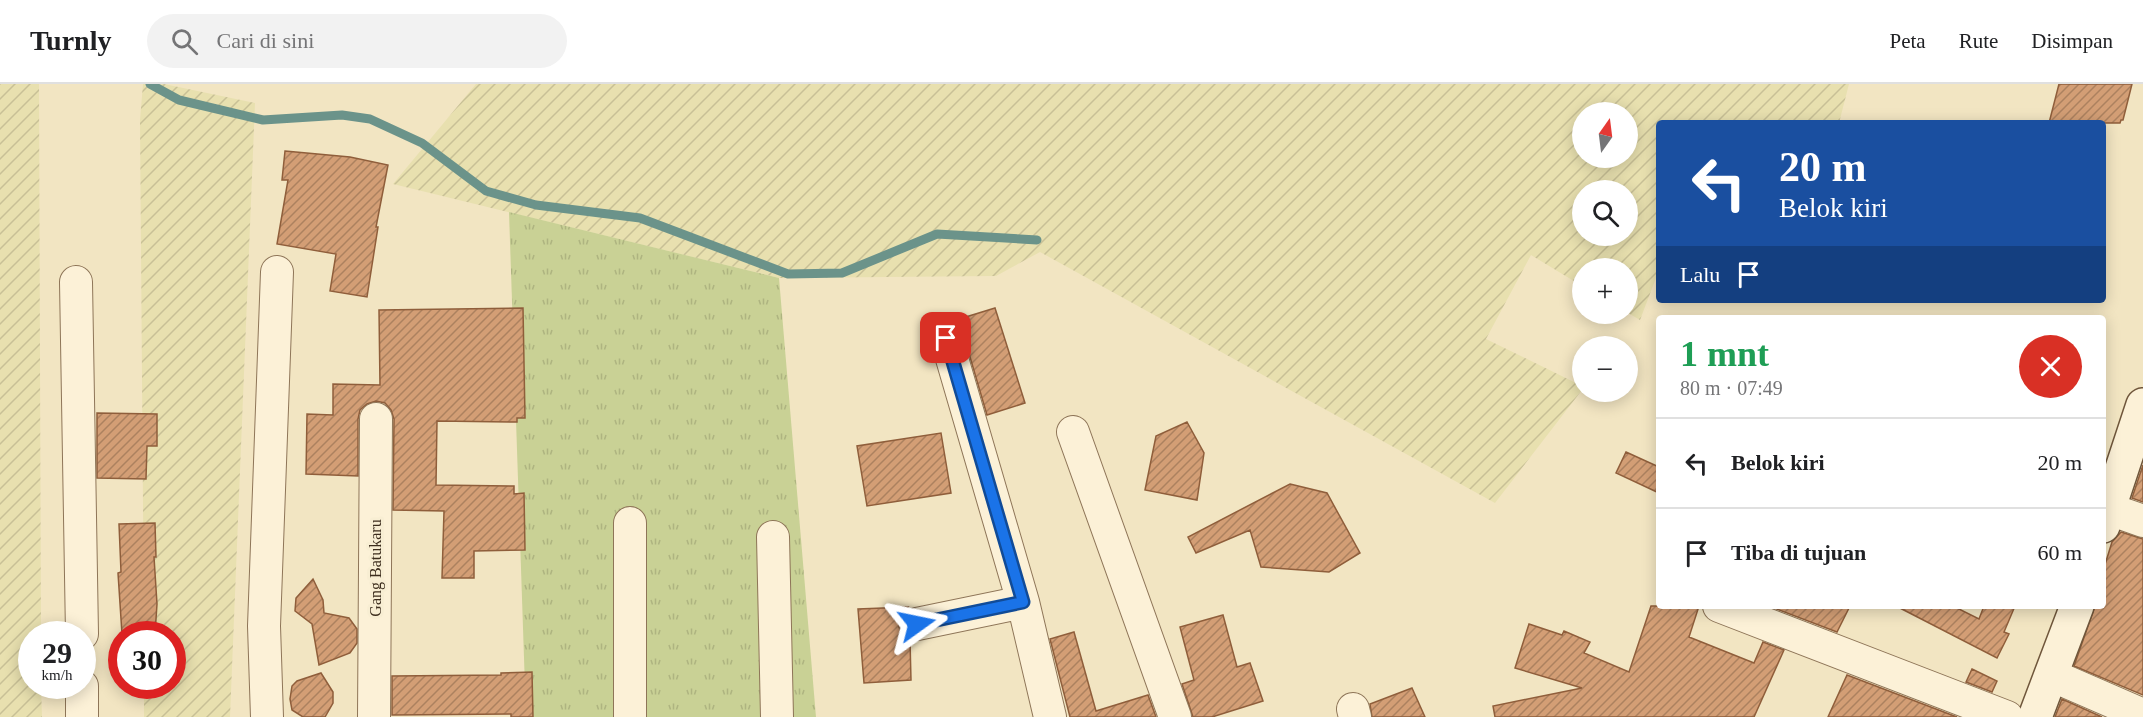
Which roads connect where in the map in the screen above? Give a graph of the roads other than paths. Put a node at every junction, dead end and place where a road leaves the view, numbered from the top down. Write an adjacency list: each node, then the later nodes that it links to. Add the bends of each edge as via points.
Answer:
1 (277, 272): 20 (street, via 264,626)
2 (76, 282): 14 (street)
3 (946, 338): 11 (street)
4 (2143, 405): 7 (street)
5 (376, 419): 21 (street, Gang Batukaru)
6 (1073, 432): 25 (street)
7 (2106, 518): 8 (street)
8 (2143, 521)
9 (630, 523): 22 (street)
10 (773, 537): 23 (street)
11 (1023, 602): 15 (street); 24 (street)
12 (1727, 609): 26 (street)
13 (2072, 609): 16 (street)
14 (82, 621)
15 (917, 624)
16 (2051, 675): 18 (street); 27 (street)
17 (82, 699): 19 (street)
18 (2143, 715)
19 (82, 717)
20 (267, 717)
21 (374, 717)
22 (630, 717)
23 (777, 717)
24 (1050, 717)
25 (1175, 717)
26 (2007, 717)
27 (2035, 717)

